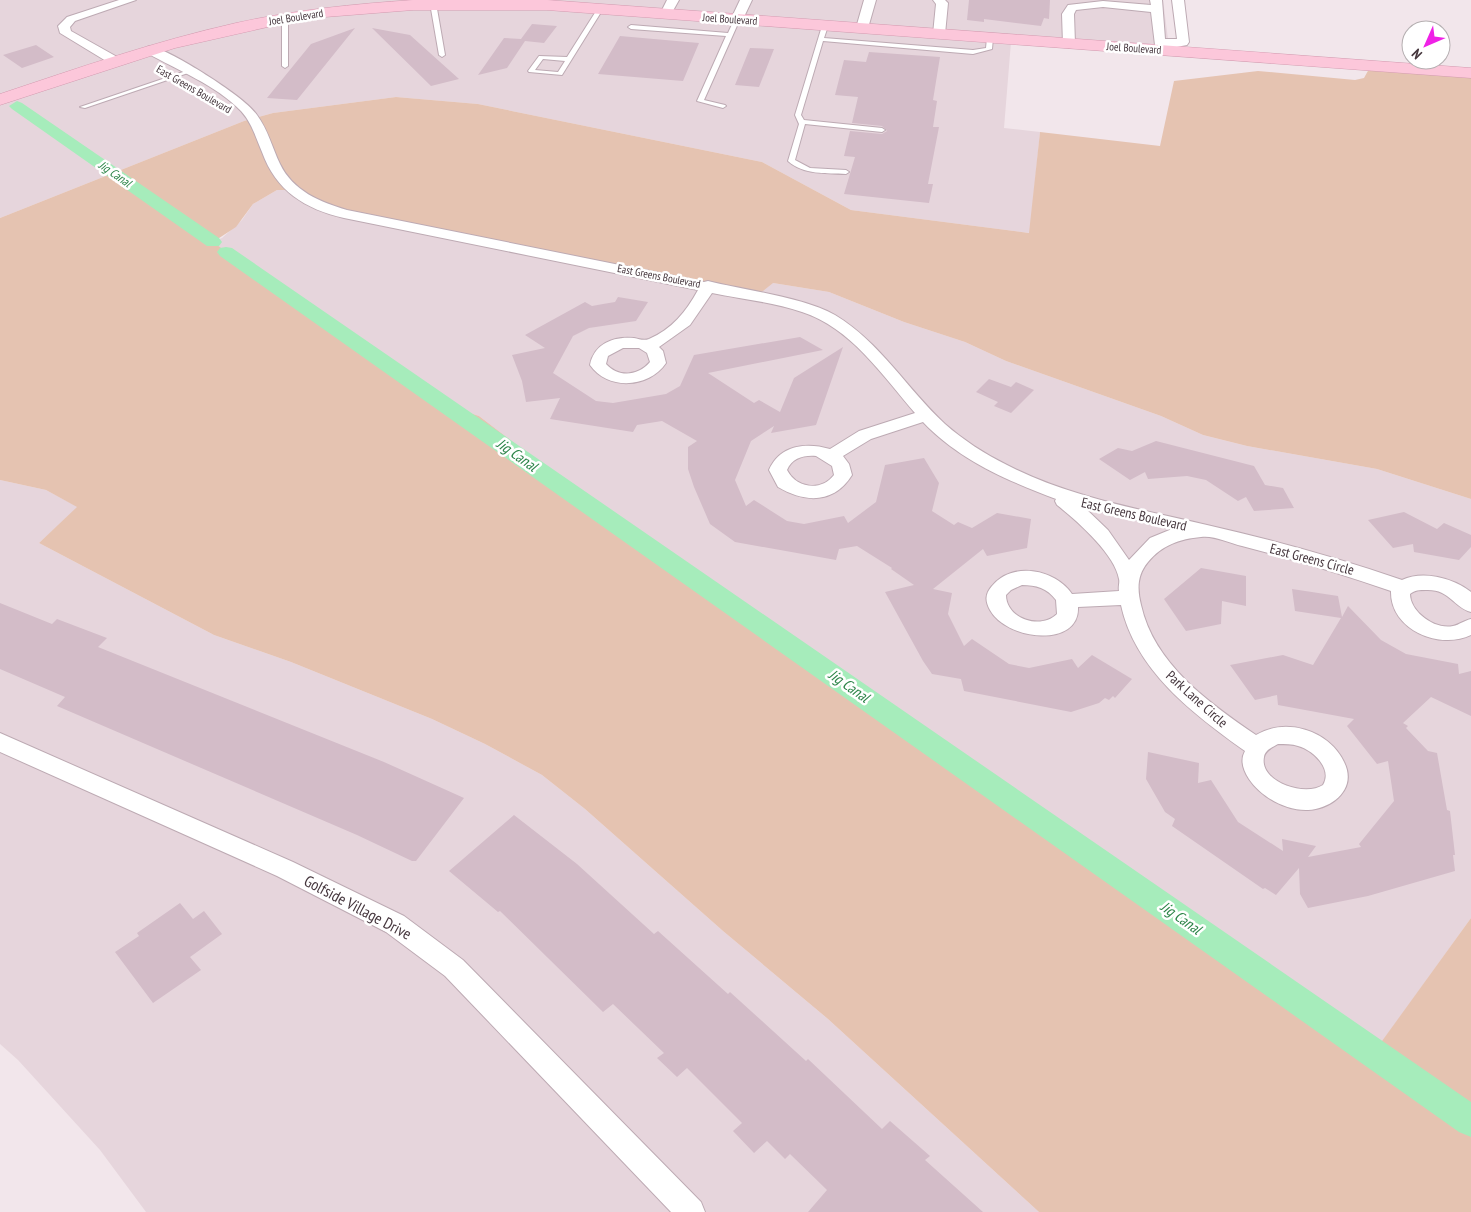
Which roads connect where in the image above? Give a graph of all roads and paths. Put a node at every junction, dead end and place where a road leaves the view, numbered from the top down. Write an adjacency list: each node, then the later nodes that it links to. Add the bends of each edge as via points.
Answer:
1 (130, 0): 26 (street, via 71,19 64,26 66,33)
2 (746, 0): 13 (street)
3 (870, 0): 15 (street)
4 (939, 0): 17 (street, via 942,3)
5 (1178, 0): 21 (street, via 1183,42)
6 (470, 1): 7 (main road, Joel Boulevard); 8 (main road, Joel Boulevard)
7 (548, 2): 11 (main road, Joel Boulevard)
8 (433, 3): 12 (main road, Joel Boulevard); 23 (lane)
9 (1156, 4): 20 (street, via 1083,4 1072,7 1068,14); 21 (street, via 1159,42)
10 (669, 7): 11 (main road, Joel Boulevard); 13 (main road, Joel Boulevard)
11 (600, 9): 25 (lane)
12 (285, 18): 22 (main road, Joel Boulevard); 27 (lane)
13 (737, 19): 16 (main road, Joel Boulevard); 18 (lane)
14 (631, 27): 18 (lane)
15 (862, 28): 16 (main road, Joel Boulevard); 17 (main road, Joel Boulevard)
16 (823, 32): 19 (lane, via 973,52 989,49); 37 (lane, via 798,116)
17 (939, 34): 19 (main road, Joel Boulevard)
18 (730, 35): 34 (lane, via 700,101)
19 (990, 38): 20 (main road, Joel Boulevard)
20 (1069, 44): 21 (main road, Joel Boulevard)
21 (1171, 48): 29 (main road, Joel Boulevard)
22 (151, 50): 24 (main road, Joel Boulevard); 28 (street, East Greens Boulevard)
23 (442, 54)
24 (136, 55): 26 (main road, Joel Boulevard); 30 (street, East Greens Boulevard)
25 (569, 59): 25 (lane, via 560,74 530,71 541,57)
26 (115, 61): 32 (main road, Joel Boulevard)
27 (285, 66)
28 (188, 72): 30 (lane); 36 (street, East Greens Boulevard, via 244,106)
29 (1471, 73)
30 (172, 77): 31 (street, East Greens Boulevard); 35 (lane)
31 (189, 87)
32 (0, 100)
33 (222, 106): 36 (street, East Greens Boulevard)
34 (724, 106)
35 (83, 107)
36 (254, 120): 40 (street, East Greens Boulevard, via 281,180 298,196 326,208)
37 (801, 122): 38 (lane); 39 (lane, via 791,161 806,169)
38 (882, 130)
39 (846, 172)
40 (708, 286): 41 (street, via 688,321 668,337); 42 (street, East Greens Boulevard, via 786,302 827,316 868,347)
41 (648, 346)
42 (926, 415): 43 (street, via 862,435); 44 (street, East Greens Boulevard, via 974,454)
43 (832, 456)
44 (1050, 491): 45 (street, East Greens Boulevard, via 1085,503); 46 (street, East Greens Boulevard, via 1080,513 1109,542 1119,556)
45 (1219, 534): 46 (street, via 1183,533 1156,543 1146,551); 47 (street, East Greens Circle, via 1352,569)
46 (1128, 587): 48 (street); 52 (street, Park Lane Circle, via 1136,623 1159,663 1212,716)
47 (1404, 588): 49 (street, via 1423,582 1435,583 1458,593); 50 (street, via 1399,602 1410,618 1420,625 1445,633 1457,633)
48 (1067, 601)
49 (1471, 605)
50 (1471, 626)
51 (0, 742): 53 (street, Golfside Village Drive, via 285,869 395,924 454,968)
52 (1256, 746)
53 (691, 1212)

